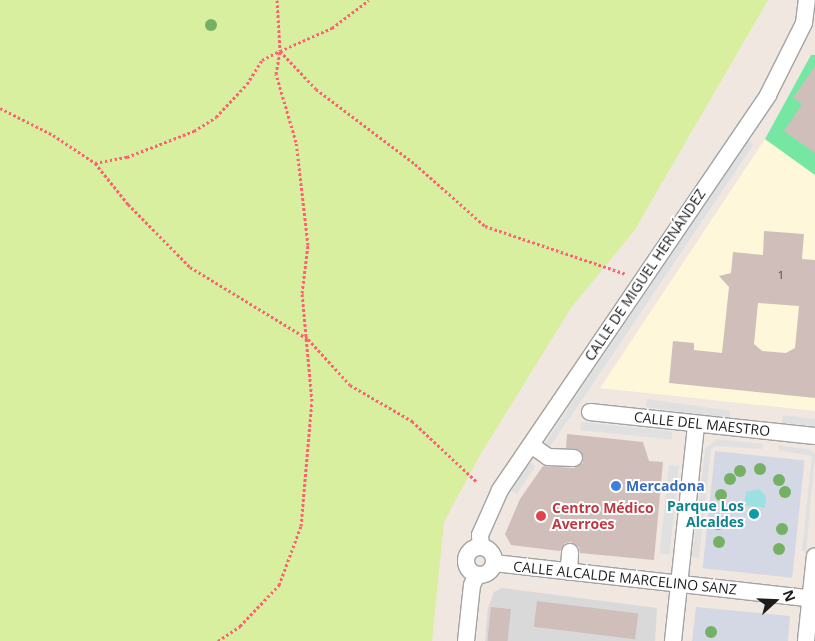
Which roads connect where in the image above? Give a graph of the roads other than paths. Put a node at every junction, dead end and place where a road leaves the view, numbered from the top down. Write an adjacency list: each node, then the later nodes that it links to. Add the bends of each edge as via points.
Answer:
1 (807, 0): 2 (street, CALLE DE MIGUEL HERNÁNDEZ)
2 (810, 27): 6 (street, CALLE DE MIGUEL HERNÁNDEZ, via 768,95)
3 (590, 412): 4 (street, CALLE DEL MAESTRO)
4 (696, 424): 5 (street, CALLE DEL MAESTRO); 14 (street)
5 (815, 436)
6 (531, 445): 7 (street, via 548,457); 8 (street, CALLE DE MIGUEL HERNÁNDEZ, via 488,511 480,535)
7 (574, 458)
8 (481, 547): 11 (street, via 491,552); 13 (street, CALLE DE MIGUEL HERNÁNDEZ, via 471,551 467,562)
9 (570, 552): 12 (street)
10 (815, 556): 15 (street)
11 (494, 563): 12 (street, CALLE ALCALDE MARCELINO SANZ); 13 (street, via 490,571)
12 (569, 572): 14 (street, CALLE ALCALDE MARCELINO SANZ)
13 (477, 574): 16 (street, via 472,585)
14 (679, 584): 15 (street, CALLE ALCALDE MARCELINO SANZ); 17 (street)
15 (813, 599): 18 (street)
16 (466, 641)
17 (673, 641)
18 (806, 641)

